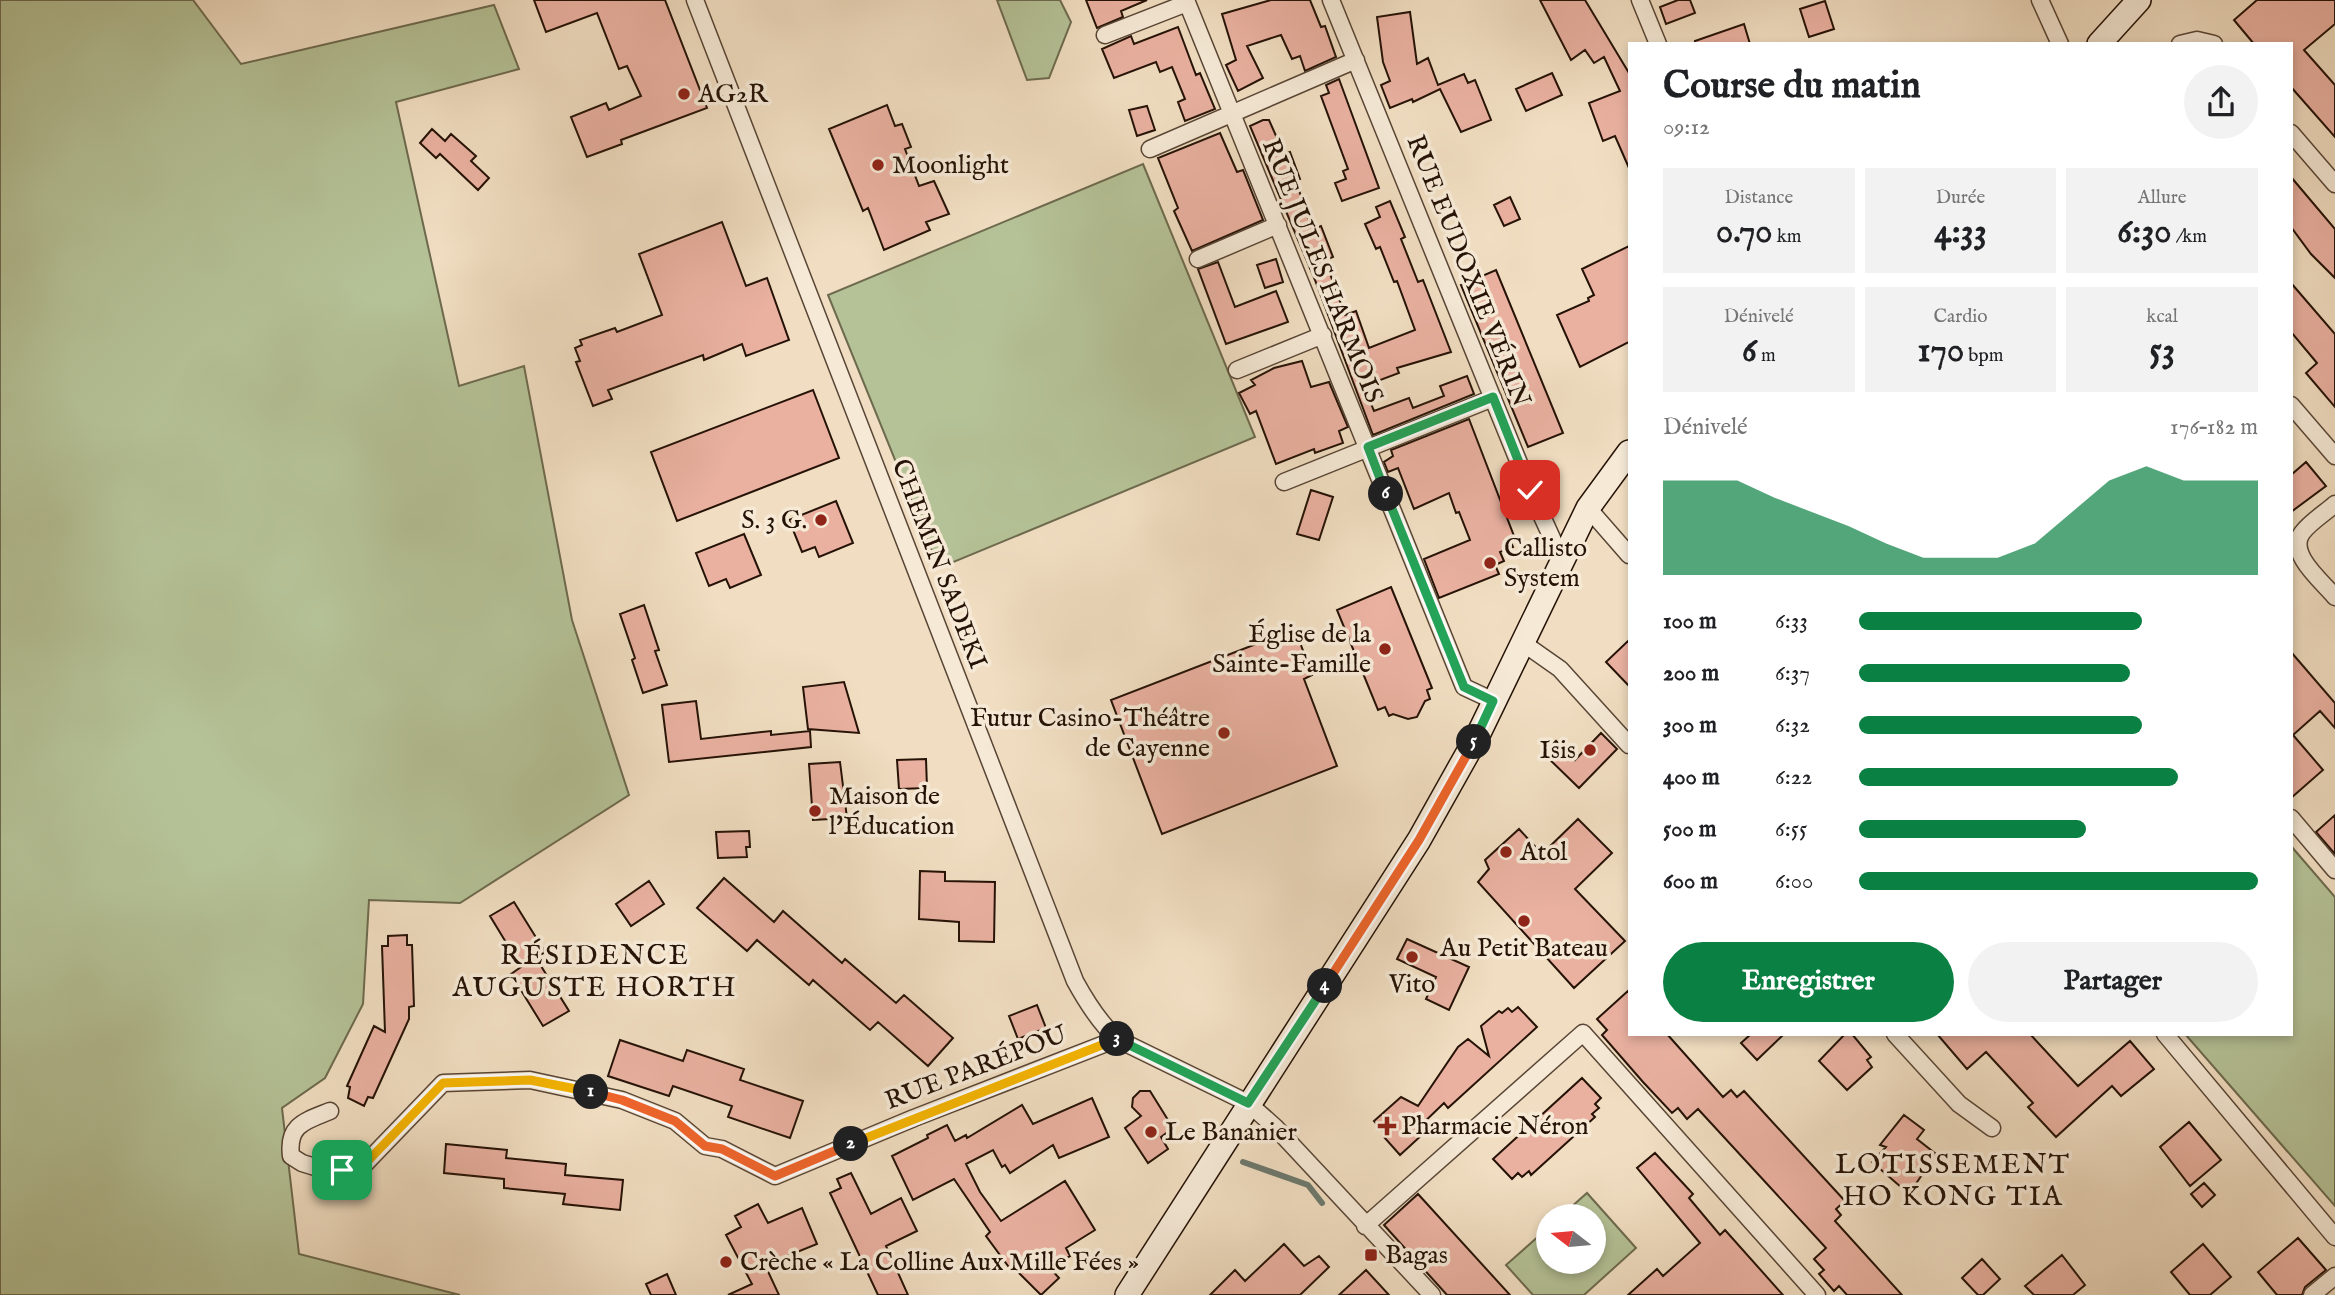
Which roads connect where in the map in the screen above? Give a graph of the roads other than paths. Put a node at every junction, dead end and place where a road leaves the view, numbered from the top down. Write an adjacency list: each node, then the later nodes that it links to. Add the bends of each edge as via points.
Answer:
1 (695, 0): 38 (street, CHEMIN SADEKI, via 1075,981 1101,1023)
2 (1331, 0): 11 (street, RUE EUDOXIE VÉRIN)
3 (1640, 0): 8 (street)
4 (2040, 0): 9 (street)
5 (2139, 0): 10 (main road)
6 (1186, 1): 7 (street); 12 (street, RUE JULES HARMOIS)
7 (1105, 35)
8 (1657, 42)
9 (2059, 42)
10 (2101, 42)
11 (1356, 60): 12 (street); 20 (street, RUE EUDOXIE VÉRIN)
12 (1231, 114): 14 (street); 16 (street, RUE JULES HARMOIS)
13 (2293, 135): 15 (street)
14 (1150, 149)
15 (2335, 184)
16 (1278, 225): 17 (street); 18 (street, RUE JULES HARMOIS)
17 (1198, 259)
18 (1323, 335): 19 (street); 22 (street, RUE JULES HARMOIS)
19 (1237, 370)
20 (1493, 397): 22 (street); 29 (street, RUE EUDOXIE VÉRIN, via 1556,547)
21 (2293, 407): 24 (street)
22 (1368, 447): 25 (street); 32 (street, RUE JULES HARMOIS, via 1464,687)
23 (1628, 453): 27 (main road)
24 (2335, 456)
25 (1284, 482)
26 (2335, 504): 30 (street, via 2301,534 2298,545 2301,556)
27 (1588, 508): 28 (street); 29 (main road)
28 (1628, 554)
29 (1566, 555): 31 (main road)
30 (2335, 597)
31 (1523, 643): 32 (main road); 33 (street, via 1560,669)
32 (1493, 701): 39 (main road, via 1419,840)
33 (1628, 744)
34 (2293, 820): 35 (street)
35 (2335, 870)
36 (1897, 1036): 41 (street, via 1959,1104)
37 (2167, 1036): 43 (street)
38 (1117, 1039): 39 (street, CHEMIN SADEKI); 40 (street, RUE PARÉPOU, via 775,1176 722,1149 705,1146 675,1121 622,1100 530,1080 443,1083 363,1166 342,1170 315,1167 292,1156 289,1142 305,1121)
39 (1248, 1103): 42 (street, CHEMIN SADEKI); 45 (main road)
40 (330, 1111)
41 (1992, 1128)
42 (1365, 1226): 46 (street, CHEMIN SADEKI); 47 (street, via 1584,1032)
43 (2335, 1237)
44 (2335, 1276): 48 (street)
45 (1127, 1295)
46 (1432, 1295)
47 (1817, 1295)
48 (2312, 1295)

